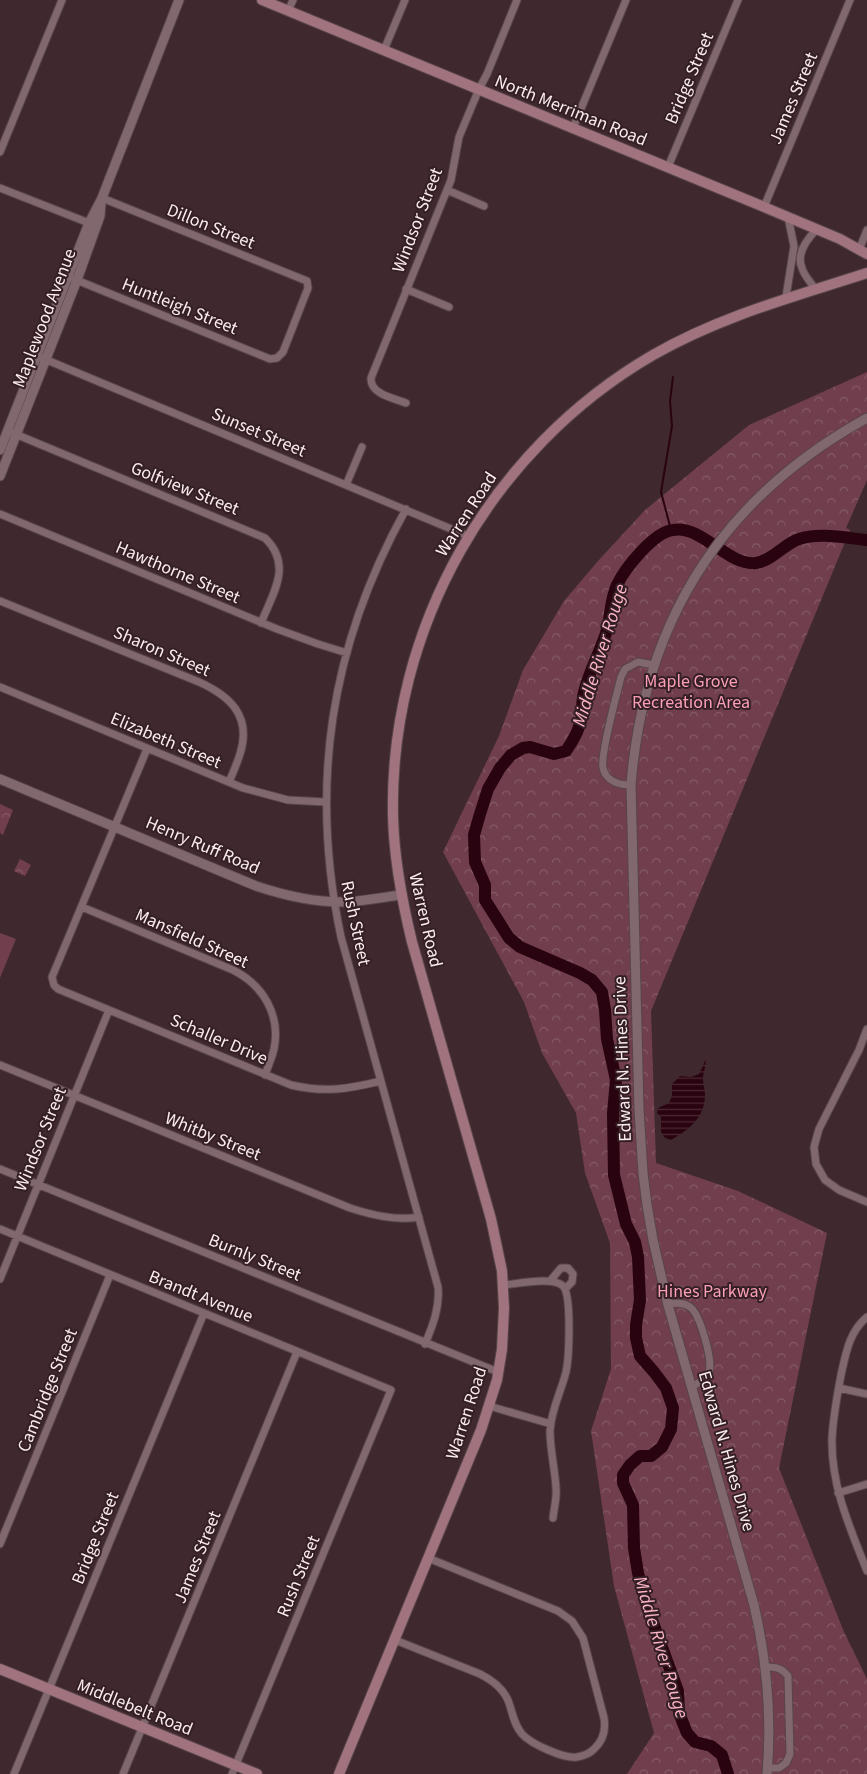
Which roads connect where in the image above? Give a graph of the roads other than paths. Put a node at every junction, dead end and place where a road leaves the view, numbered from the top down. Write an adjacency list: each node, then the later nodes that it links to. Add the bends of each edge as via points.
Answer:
1 (62, 0): 14 (street)
2 (179, 0): 18 (street, Maplewood Avenue)
3 (262, 0): 10 (main road, North Merriman Road)
4 (293, 0): 10 (street)
5 (405, 0): 11 (street)
6 (517, 0): 12 (street, Windsor Street)
7 (626, 0): 13 (street)
8 (738, 0): 15 (street, Bridge Street)
9 (850, 0): 20 (street, James Street)
10 (288, 11): 11 (main road, North Merriman Road)
11 (384, 50): 12 (main road, North Merriman Road)
12 (479, 89): 13 (main road, North Merriman Road); 17 (street, Windsor Street, via 459,137)
13 (573, 128): 15 (main road, North Merriman Road)
14 (0, 152)
15 (668, 167): 20 (main road, North Merriman Road)
16 (0, 188): 22 (street)
17 (447, 190): 19 (street); 29 (street, Windsor Street)
18 (102, 198): 22 (street, Maplewood Avenue); 27 (street, Maplewood Avenue, via 100,216); 32 (street, Dillon Street, via 307,281 308,288)
19 (484, 206)
20 (764, 207): 21 (main road, North Merriman Road)
21 (788, 217): 23 (main road, North Merriman Road); 30 (street, via 794,246)
22 (89, 223): 27 (street, Maplewood Avenue)
23 (817, 229): 25 (main road, North Merriman Road); 28 (street, via 803,248 801,261 801,267)
24 (867, 230): 25 (street)
25 (863, 252)
26 (867, 273): 28 (main road, Warren Road)
27 (73, 278): 32 (street, Huntleigh Street, via 267,358 275,359); 33 (street, Maplewood Avenue)
28 (815, 289): 30 (main road, Warren Road)
29 (406, 290): 31 (street); 34 (street, Windsor Street, via 370,383 376,391)
30 (786, 298): 43 (main road, Warren Road, via 678,342 586,401 550,432 519,466)
31 (449, 307)
32 (281, 355)
33 (42, 358): 36 (street, Maplewood Avenue); 40 (street, Sunset Street)
34 (406, 403)
35 (867, 418): 47 (street, Edward N. Hines Drive, via 819,446 790,468 726,533 678,606)
36 (12, 432): 38 (street, Maplewood Avenue); 39 (street, Maplewood Avenue); 45 (street, Golfview Street, via 264,538 276,552 280,570)
37 (362, 447): 40 (street)
38 (0, 450)
39 (0, 476)
40 (346, 485): 41 (street, Sunset Street)
41 (406, 509): 43 (street, Sunset Street); 46 (street, Rush Street, via 372,577)
42 (0, 514): 45 (street, Hawthorne Street)
43 (468, 536): 55 (main road, Warren Road, via 430,611 402,709 393,795 395,847)
44 (0, 601): 51 (street, Sharon Street, via 222,694 237,712 243,733 240,754)
45 (261, 623): 46 (street, Hawthorne Street)
46 (346, 652): 53 (street, Rush Street, via 332,722)
47 (654, 665): 52 (street, Edward N. Hines Drive, via 637,729); 52 (street, via 638,662 625,669 606,743 603,768 608,778)
48 (0, 687): 49 (street, Elizabeth Street)
49 (147, 749): 51 (street, Elizabeth Street); 54 (street)
50 (0, 779): 54 (street, Henry Ruff Road)
51 (229, 782): 53 (street, Elizabeth Street, via 276,798)
52 (631, 786): 75 (street, Edward N. Hines Drive, via 643,1173)
53 (326, 802): 56 (street, Rush Street)
54 (115, 826): 56 (street, Henry Ruff Road, via 256,886 295,897); 57 (street)
55 (402, 895): 56 (street, Henry Ruff Road); 73 (main road, Warren Road, via 412,942 494,1231)
56 (334, 902): 62 (street, Rush Street, via 346,958)
57 (82, 907): 58 (street, Schaller Drive, via 52,977 53,983 58,989); 61 (street, Mansfield Street, via 233,970 252,982 268,1001 275,1024 274,1047)
58 (109, 1010): 61 (street, Schaller Drive); 63 (street, Windsor Street)
59 (867, 1029): 66 (street, via 817,1134 815,1158 825,1180)
60 (0, 1065): 63 (street, Whitby Street)
61 (265, 1074): 62 (street, Schaller Drive, via 291,1085 322,1090 347,1089)
62 (381, 1081): 67 (street, Rush Street)
63 (74, 1095): 65 (street, Windsor Street); 67 (street, Whitby Street, via 350,1208 389,1218)
64 (0, 1169): 65 (street, Burnly Street)
65 (38, 1184): 69 (street, Windsor Street); 78 (street, Burnly Street)
66 (867, 1202)
67 (419, 1217): 78 (street, Rush Street, via 439,1293 436,1314)
68 (0, 1230): 69 (street, Brandt Avenue)
69 (17, 1237): 70 (street, Brandt Avenue); 71 (street, Windsor Street)
70 (110, 1275): 76 (street, Brandt Avenue); 90 (street, Cambridge Street)
71 (0, 1279)
72 (550, 1281): 73 (street); 74 (street); 74 (street, via 561,1268 568,1268 573,1274 572,1282)
73 (503, 1285): 80 (main road, Warren Road, via 504,1328)
74 (565, 1289): 86 (street, via 568,1298 568,1359)
75 (667, 1304): 81 (street, Edward N. Hines Drive); 81 (street, via 681,1303 690,1307 705,1338 710,1365 708,1374)
76 (204, 1313): 79 (street, Brandt Avenue); 96 (street, Bridge Street)
77 (867, 1317): 82 (street, via 849,1341)
78 (425, 1344): 80 (street, Burnly Street)
79 (297, 1352): 83 (street, Brandt Avenue); 97 (street, James Street)
80 (498, 1372): 85 (main road, Warren Road)
81 (691, 1387): 94 (street, Edward N. Hines Drive, via 754,1605)
82 (839, 1388): 84 (street); 88 (street, via 832,1440)
83 (390, 1390): 98 (street, Rush Street)
84 (867, 1394)
85 (489, 1406): 86 (street); 91 (main road, Warren Road)
86 (551, 1424): 89 (street, via 556,1488)
87 (867, 1484): 88 (street)
88 (838, 1493): 92 (street)
89 (553, 1518)
90 (0, 1544)
91 (428, 1558): 93 (main road, Warren Road); 93 (street, via 568,1617 582,1638 596,1687 605,1724 602,1738 588,1753 578,1757 539,1746 522,1734 506,1695 493,1681)
92 (867, 1571)
93 (394, 1640): 103 (main road, Warren Road)
94 (766, 1667): 99 (street, Edward N. Hines Drive, via 769,1709); 99 (street, via 777,1667 788,1676 790,1754 786,1763)
95 (0, 1669): 96 (main road, Middlebelt Road)
96 (49, 1689): 97 (main road, Middlebelt Road); 100 (street, Bridge Street)
97 (143, 1727): 98 (main road, Middlebelt Road); 101 (street, James Street)
98 (234, 1770): 102 (main road, Middlebelt Road)
99 (767, 1771)
100 (14, 1774)
101 (123, 1774)
102 (257, 1774)
103 (339, 1774)

